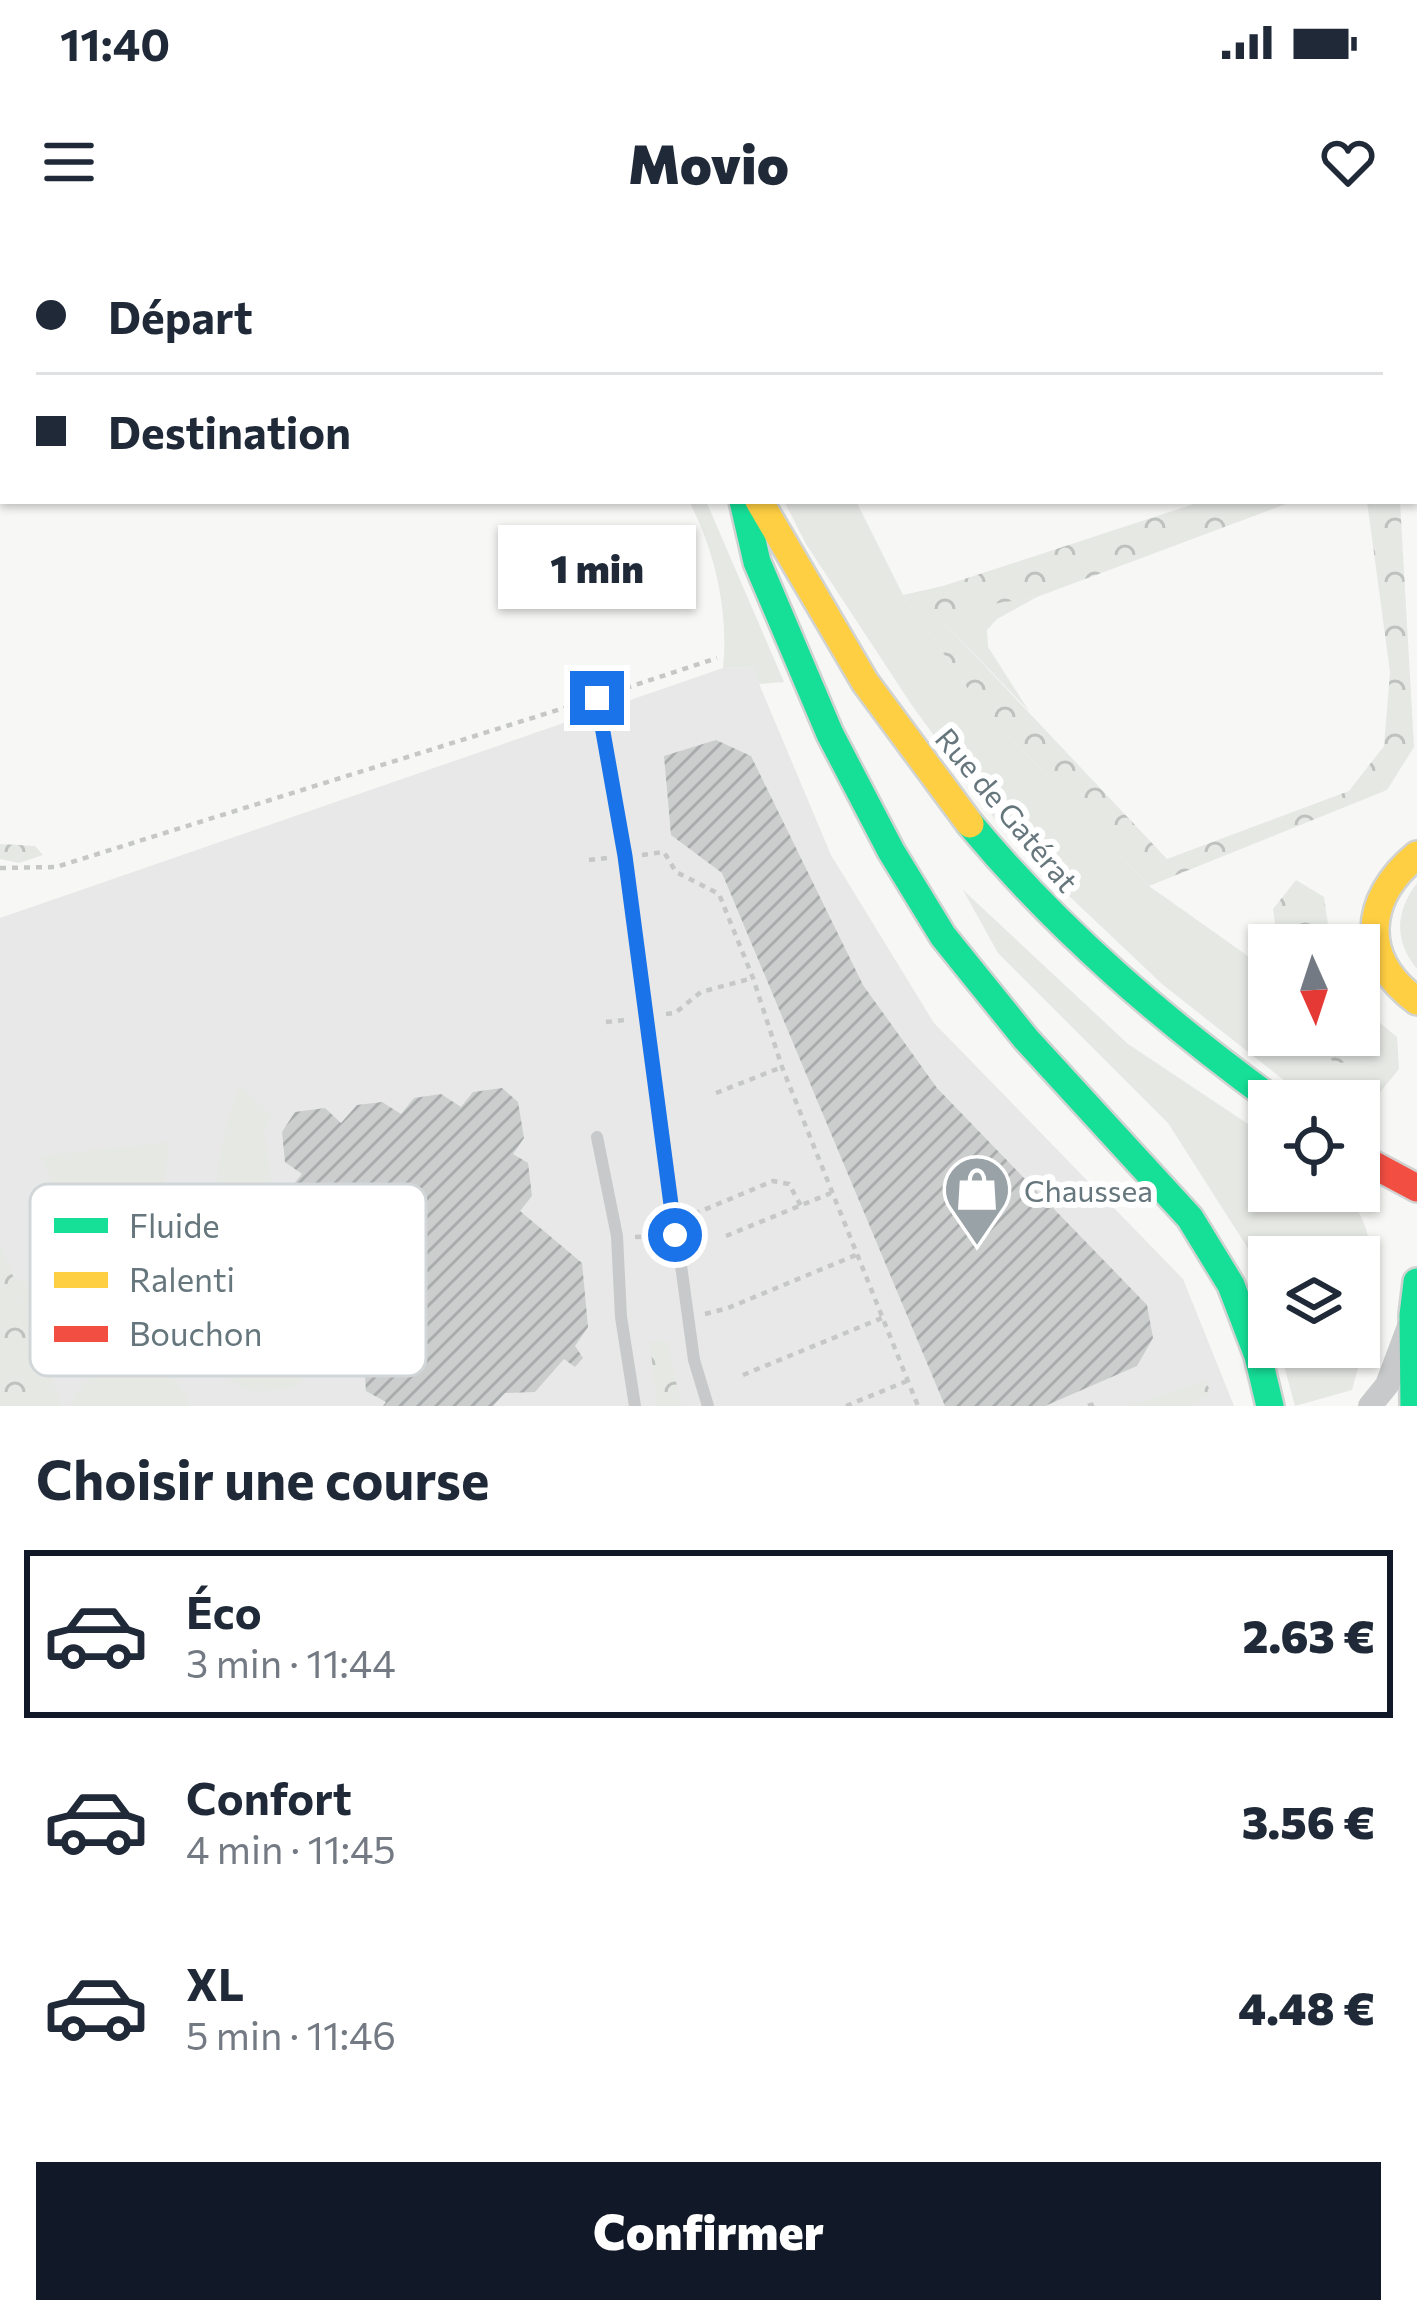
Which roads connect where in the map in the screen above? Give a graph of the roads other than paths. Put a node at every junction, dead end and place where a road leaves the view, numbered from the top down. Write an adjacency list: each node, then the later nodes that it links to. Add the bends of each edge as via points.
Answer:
1 (744, 504): 12 (main road, via 757,562 830,734 892,851 943,936 998,1005 1190,1218 1232,1285)
2 (761, 504): 6 (main road, Rue de Gatérat, via 849,656 968,823 1089,952)
3 (597, 698): 11 (lane, via 694,1360)
4 (1417, 855): 5 (main road, via 1392,875 1373,925 1388,976)
5 (1417, 1000)
6 (1248, 1081)
7 (597, 1137): 10 (lane)
8 (1417, 1282): 9 (main road)
9 (1413, 1315): 13 (street, via 1388,1385); 14 (main road)
10 (635, 1406)
11 (709, 1406)
12 (1270, 1406)
13 (1370, 1406)
14 (1414, 1406)

